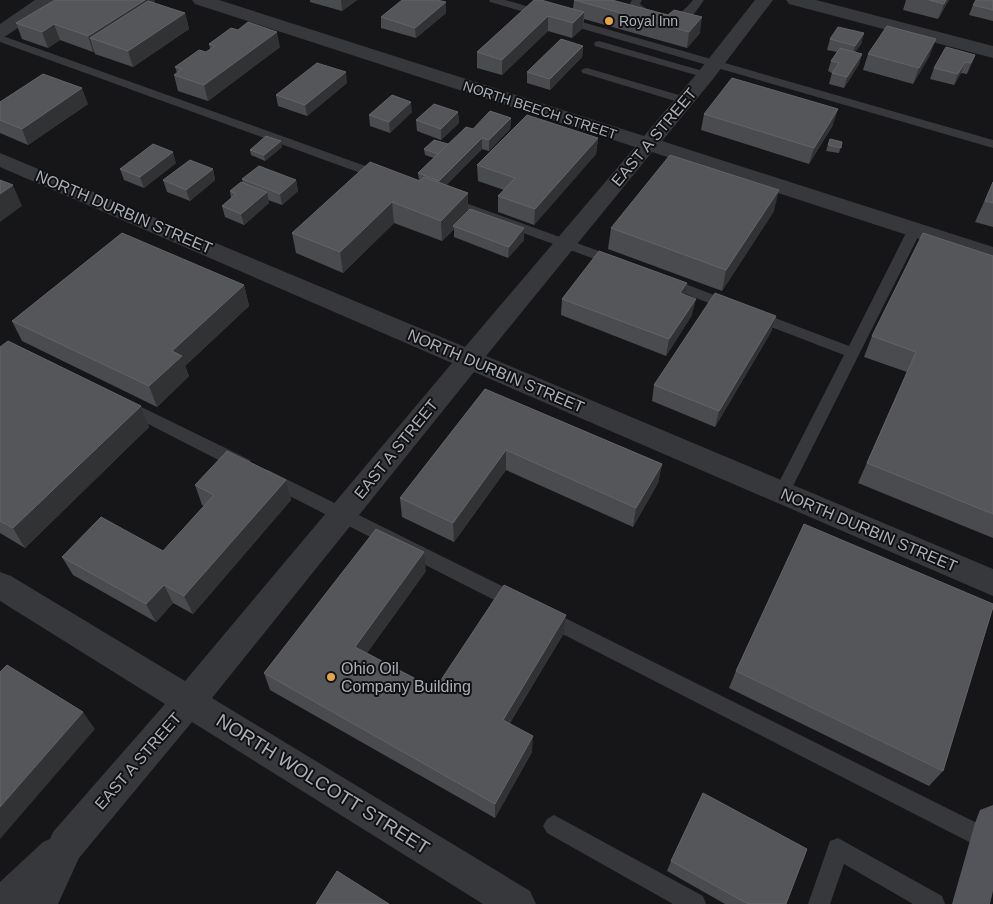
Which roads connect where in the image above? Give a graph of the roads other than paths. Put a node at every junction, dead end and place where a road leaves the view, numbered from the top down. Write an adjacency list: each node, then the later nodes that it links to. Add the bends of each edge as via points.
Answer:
1 (47, 0): 8 (street)
2 (201, 0): 18 (street, NORTH BEECH STREET)
3 (494, 0): 12 (lane)
4 (637, 0): 5 (lane, via 634,4 641,12 674,21 683,17)
5 (699, 0)
6 (764, 0): 12 (street, EAST A STREET)
7 (795, 0): 11 (street)
8 (0, 32)
9 (0, 38): 20 (lane)
10 (599, 44): 12 (lane)
11 (993, 52)
12 (710, 69): 14 (street, EAST A STREET); 16 (lane)
13 (587, 71): 14 (lane)
14 (684, 100): 18 (street, EAST A STREET)
15 (993, 134): 16 (lane)
16 (967, 136): 17 (lane)
17 (993, 144)
18 (648, 145): 22 (street, NORTH BEECH STREET); 23 (street, EAST A STREET)
19 (0, 160): 28 (street, NORTH DURBIN STREET)
20 (389, 179)
21 (436, 196): 23 (lane)
22 (915, 229): 24 (street, NORTH BEECH STREET); 27 (lane)
23 (565, 243): 25 (lane); 28 (street, EAST A STREET)
24 (993, 255)
25 (630, 268)
26 (658, 278): 27 (lane)
27 (853, 353): 30 (lane)
28 (470, 360): 30 (street, NORTH DURBIN STREET); 31 (street, EAST A STREET)
29 (106, 395): 31 (lane)
30 (782, 492): 32 (street, NORTH DURBIN STREET)
31 (343, 514): 34 (street, EAST A STREET); 36 (lane)
32 (993, 583)
33 (0, 585): 34 (street, NORTH WOLCOTT STREET)
34 (189, 701): 37 (street, EAST A STREET); 40 (street, NORTH WOLCOTT STREET)
35 (554, 826): 41 (lane)
36 (991, 831): 44 (main road)
37 (66, 845): 38 (street); 39 (street, EAST A STREET)
38 (4, 904)
39 (39, 904)
40 (517, 904)
41 (695, 904)
42 (819, 904): 43 (lane, via 838,849)
43 (934, 904)
44 (971, 904)

